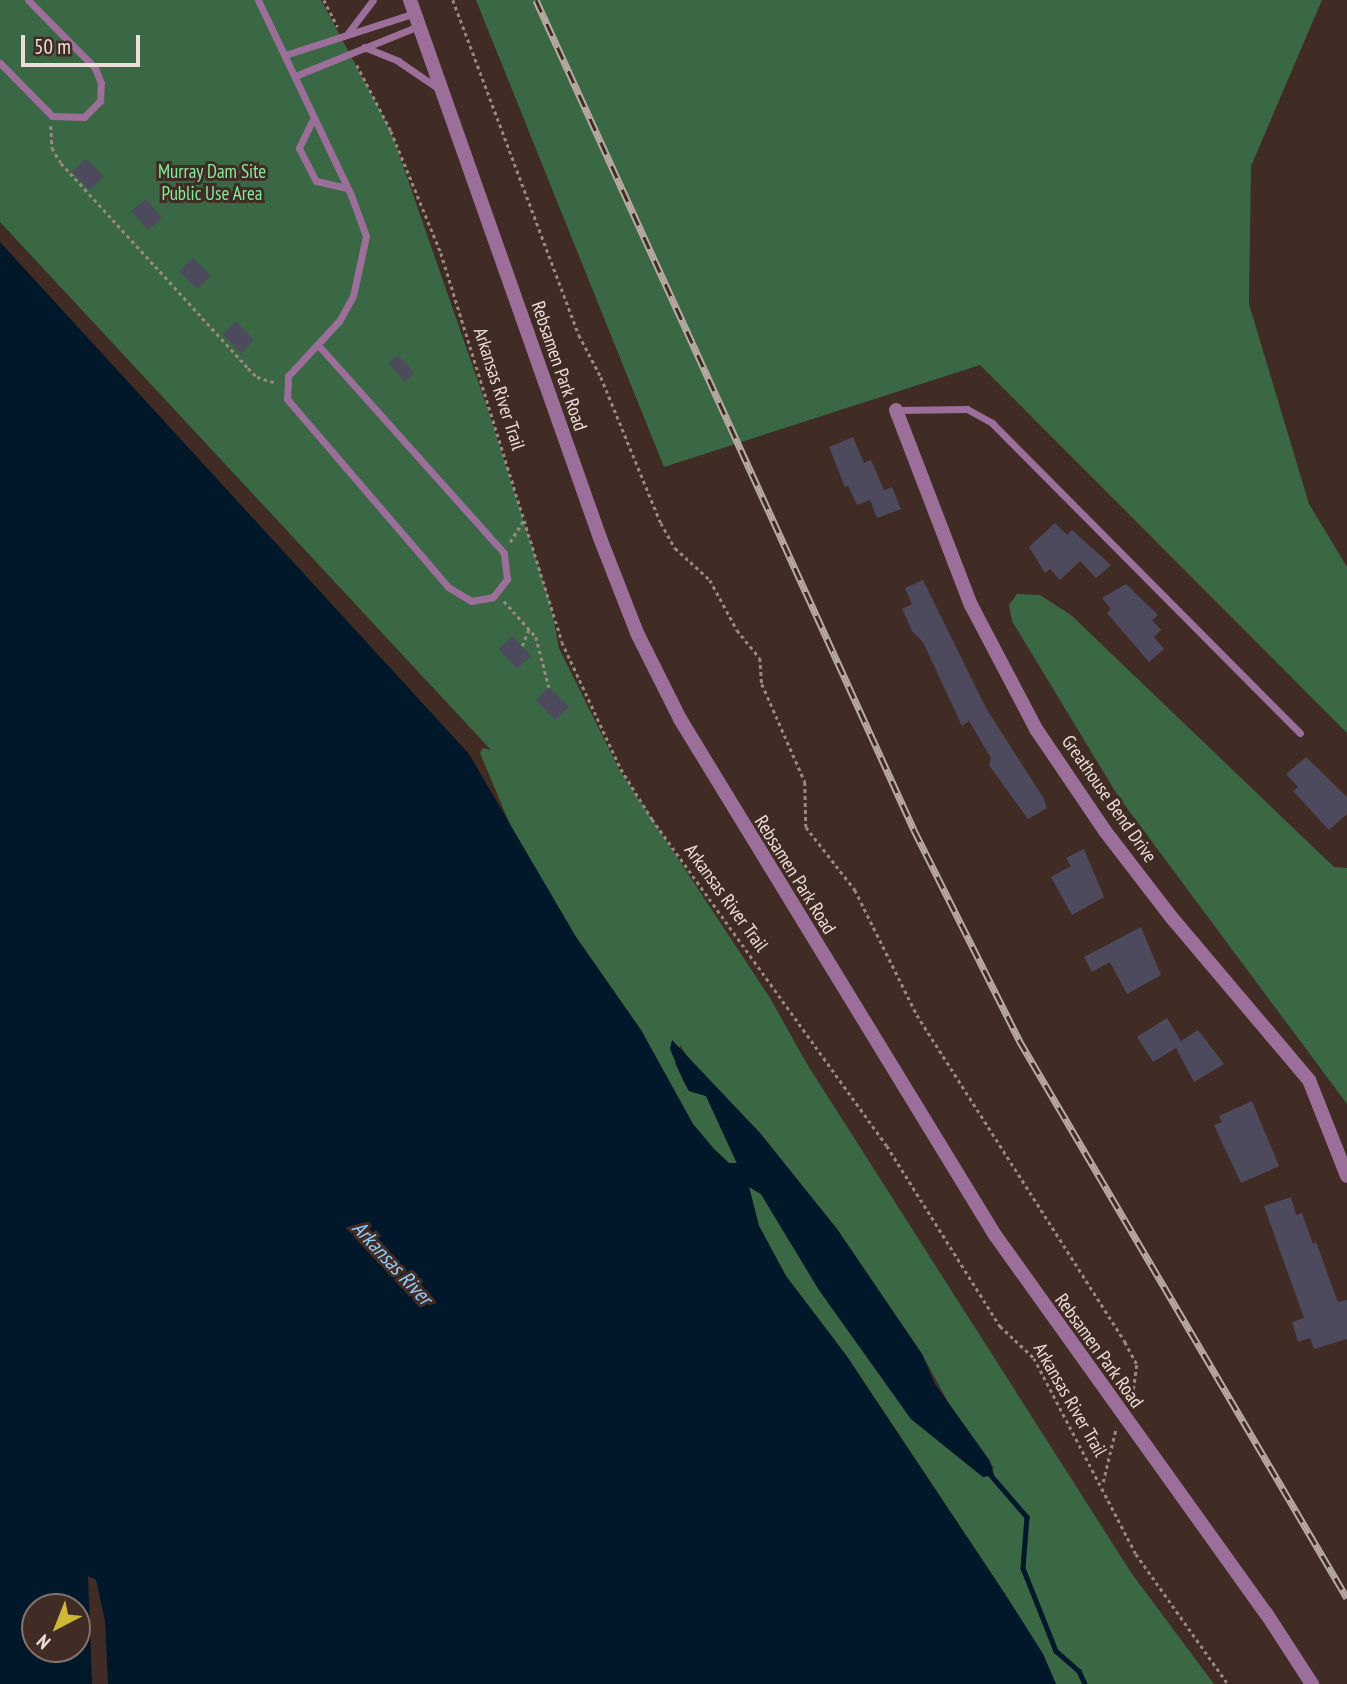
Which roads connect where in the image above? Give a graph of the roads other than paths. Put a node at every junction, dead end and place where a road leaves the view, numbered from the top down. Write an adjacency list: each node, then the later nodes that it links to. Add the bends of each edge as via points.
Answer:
1 (27, 0): 8 (lane, via 95,68 101,83 100,101 91,113 75,120 52,116)
2 (258, 0): 7 (lane)
3 (373, 0): 5 (lane)
4 (415, 13): 5 (lane); 6 (lane); 10 (street, Rebsamen Park Road)
5 (348, 33): 7 (lane)
6 (363, 47): 9 (lane); 10 (lane, via 398,61)
7 (285, 55): 9 (lane)
8 (0, 63)
9 (295, 76): 11 (lane)
10 (442, 91): 17 (street, Rebsamen Park Road, via 600,538 665,691 741,824 995,1236)
11 (313, 119): 12 (lane); 12 (lane, via 299,148 316,181)
12 (348, 188): 13 (lane, via 366,236 363,267 346,310)
13 (318, 345): 13 (lane, via 285,384 291,407 448,587 471,601 497,594 509,571 504,553)
14 (896, 410): 15 (lane, via 943,406 967,409 992,422); 16 (street, Greathouse Bend Drive, via 971,605 1036,729 1105,831 1172,918 1308,1080)
15 (1300, 733)
16 (1347, 1176)
17 (1312, 1684)

